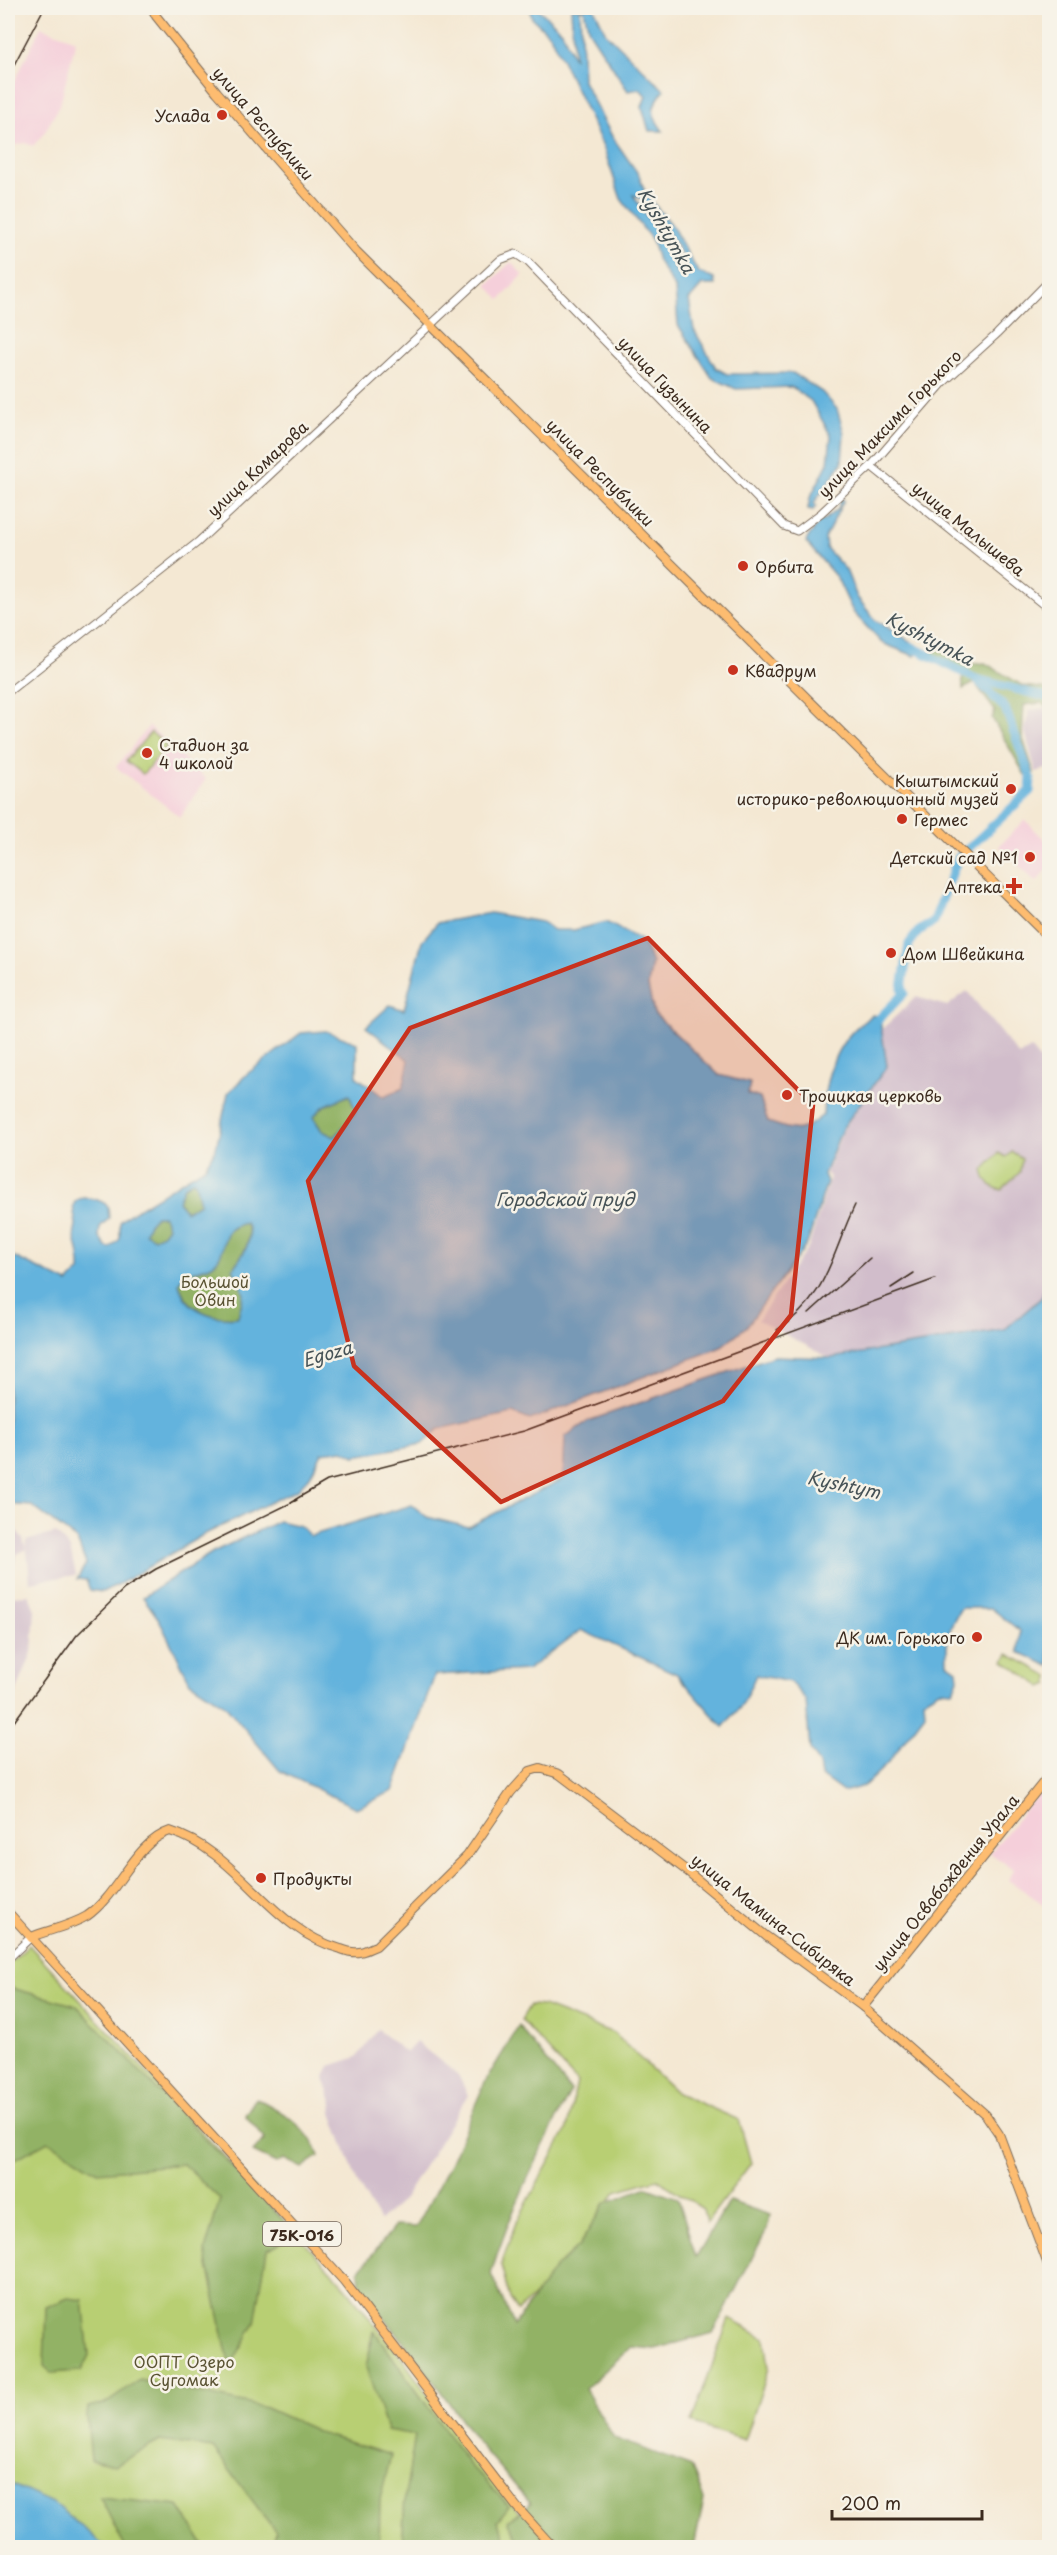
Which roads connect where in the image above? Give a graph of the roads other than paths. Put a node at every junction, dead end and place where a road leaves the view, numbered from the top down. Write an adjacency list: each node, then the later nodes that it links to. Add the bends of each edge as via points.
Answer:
1 (152, 8): 4 (main road, улица Республики, via 314,206)
2 (516, 254): 4 (street, улица Комарова, via 500,260); 6 (street, улица Гузынина, via 565,299 784,526)
3 (1050, 280): 5 (street, улица Максима Горького, via 943,383)
4 (432, 326): 8 (street, улица Комарова, via 198,542); 9 (main road, улица Республики)
5 (871, 466): 6 (street, улица Максима Горького); 7 (street, улица Малышева)
6 (796, 531)
7 (1050, 610)
8 (8, 693)
9 (1050, 939)
10 (1050, 1774): 14 (main road, улица Освобождения Урала)
11 (8, 1912): 12 (main road, 75К-016)
12 (31, 1937): 13 (street); 14 (main road, улица Мамина-Сибиряка, via 88,1915 160,1834 170,1831 184,1835 214,1856 294,1928 311,1939 357,1953 376,1946 433,1892 467,1856 511,1792 530,1771 540,1768 559,1774 585,1793); 16 (main road, 75К-016, via 344,2281 516,2506)
13 (8, 1959)
14 (863, 2007): 15 (main road, улица Мамина-Сибиряка, via 980,2109 999,2134)
15 (1050, 2270)
16 (554, 2547)

